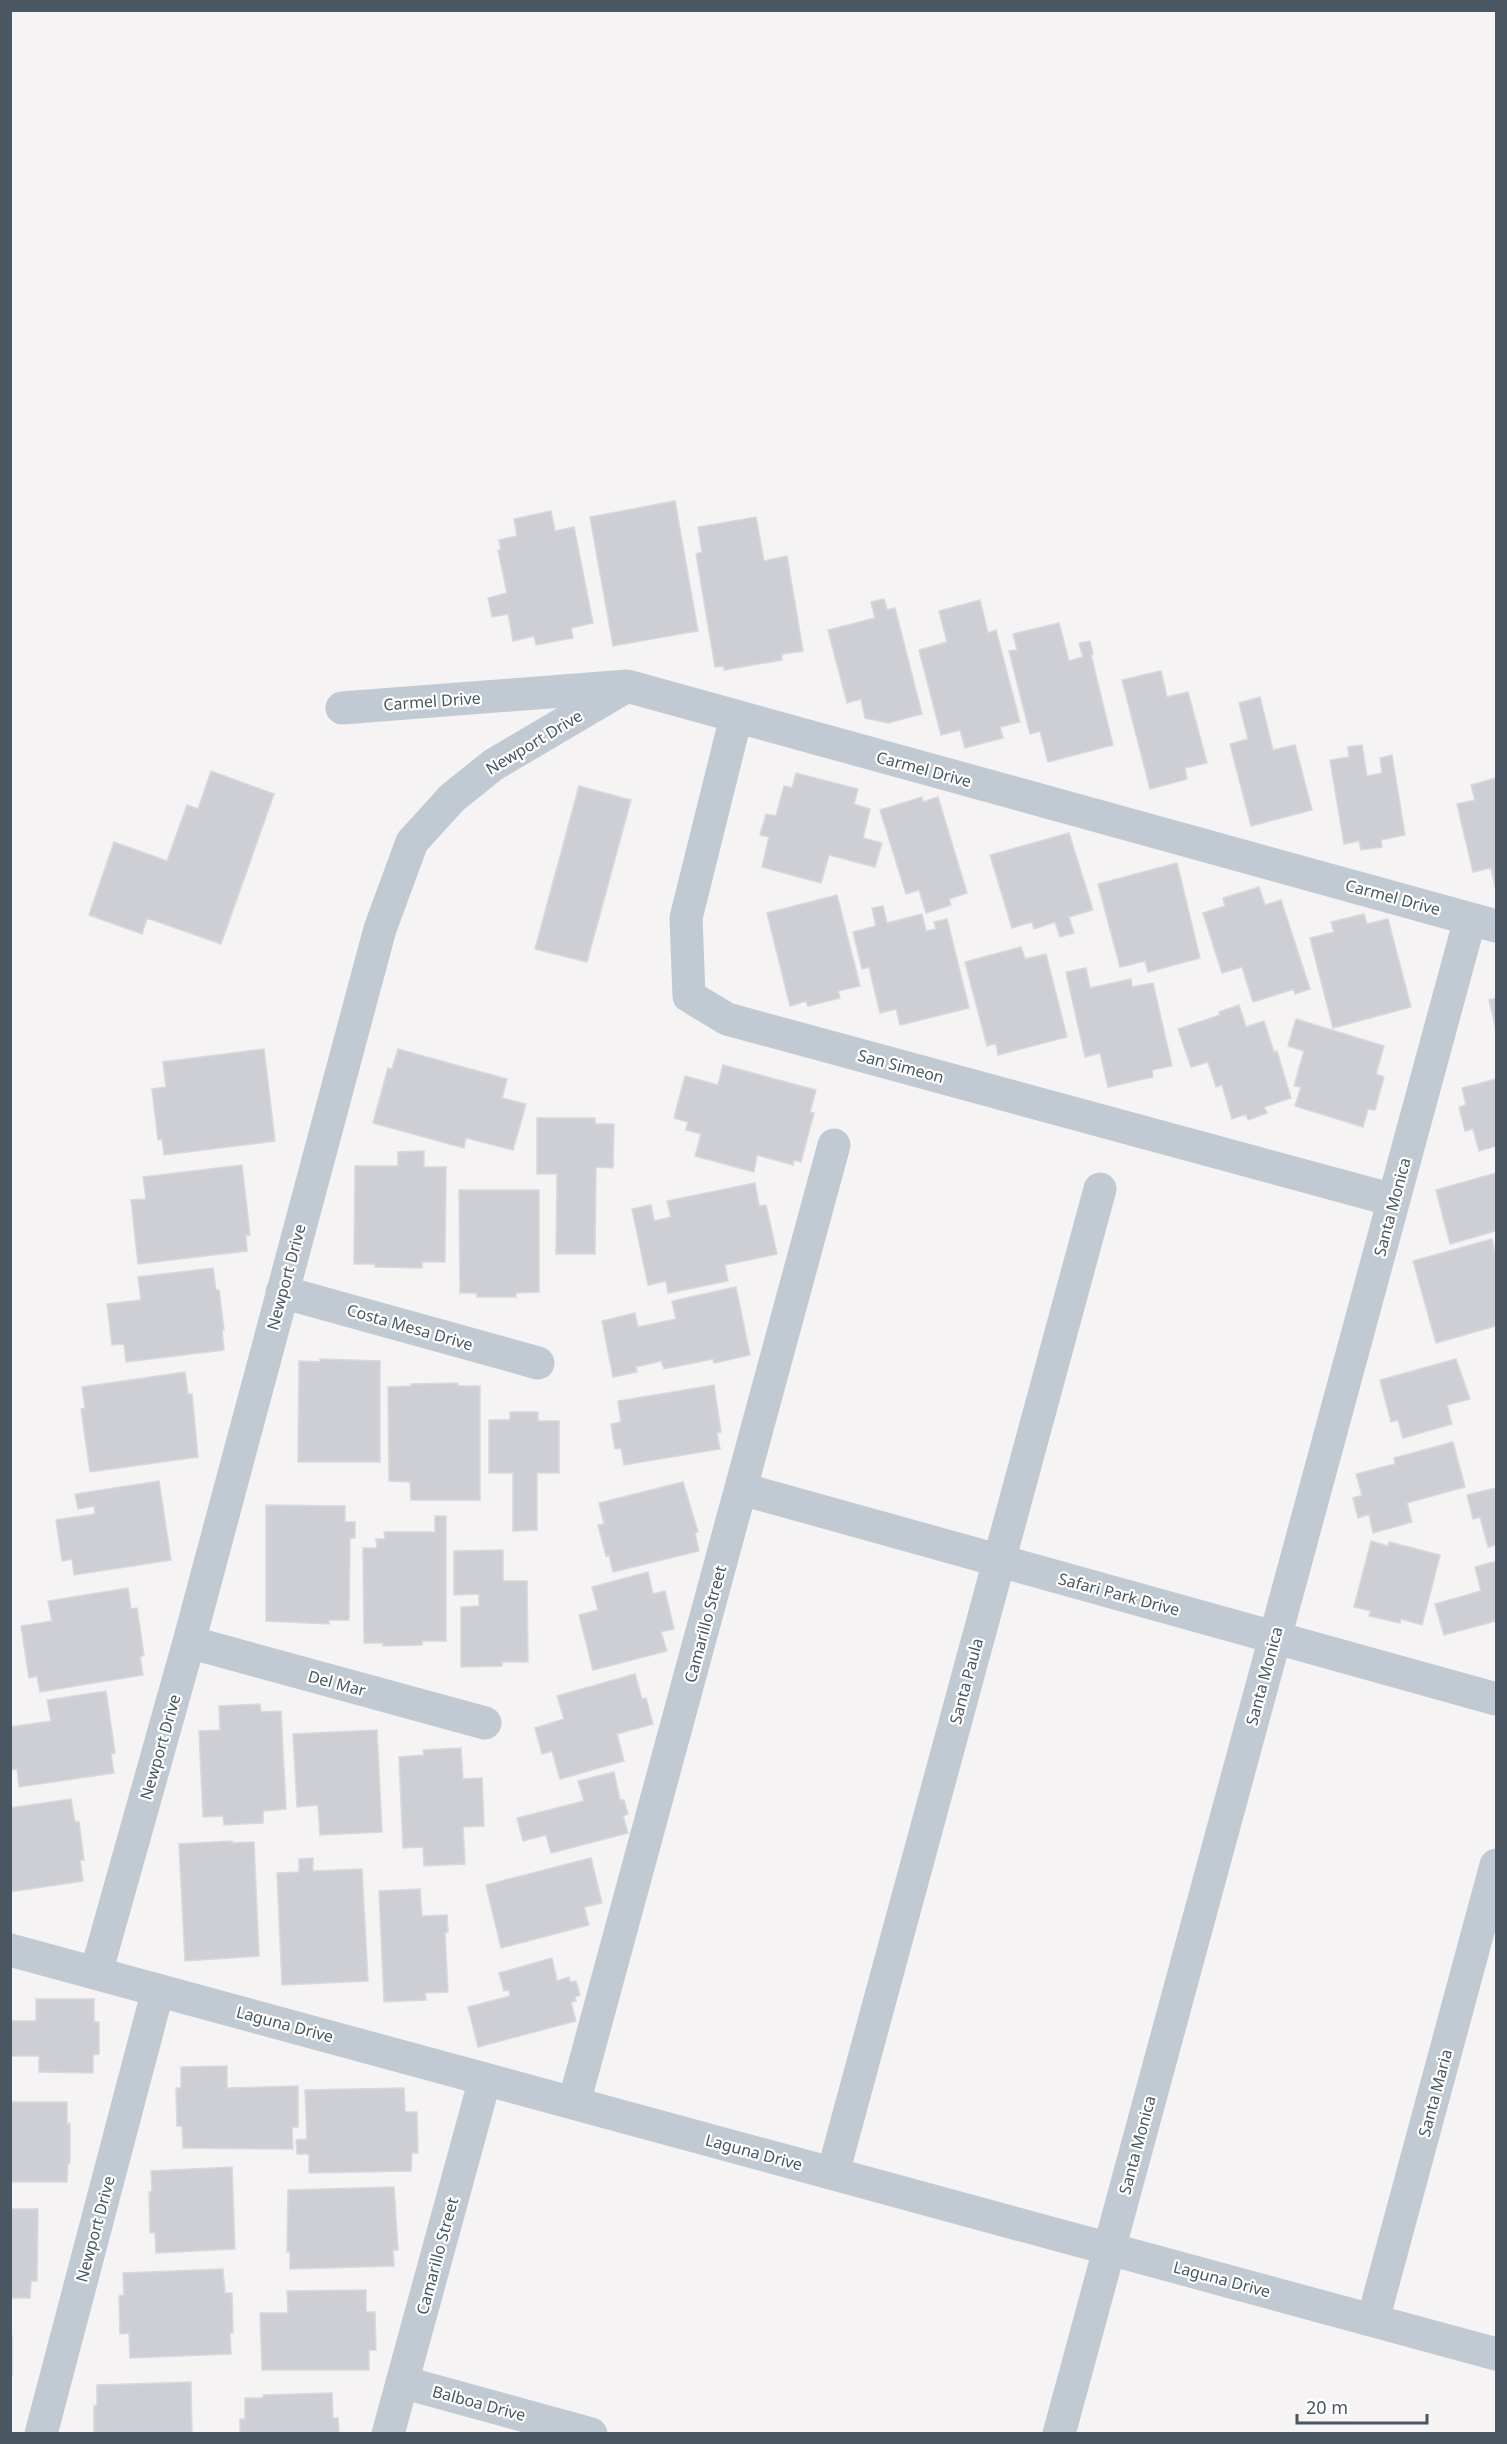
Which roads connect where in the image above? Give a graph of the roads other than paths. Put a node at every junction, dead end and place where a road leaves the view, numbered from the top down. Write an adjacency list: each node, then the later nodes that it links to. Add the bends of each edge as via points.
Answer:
1 (627, 686): 2 (street, Carmel Drive); 3 (street, Carmel Drive); 8 (street, Newport Drive, via 493,765 452,798 412,842 380,929)
2 (342, 708)
3 (736, 717): 4 (street, Carmel Drive); 7 (street, San Simeon, via 686,918 689,996 727,1019)
4 (1483, 922): 7 (street, Santa Monica)
5 (834, 1145): 10 (street, Camarillo Street)
6 (1100, 1189): 11 (street, Santa Paula)
7 (1393, 1200): 12 (street, Santa Monica)
8 (282, 1292): 9 (street, Costa Mesa Drive); 13 (street, Newport Drive)
9 (538, 1363)
10 (742, 1489): 11 (street, Safari Park Drive); 21 (street, Camarillo Street)
11 (999, 1561): 12 (street, Safari Park Drive); 22 (street, Santa Paula)
12 (1275, 1637): 14 (street, Safari Park Drive); 23 (street, Santa Monica)
13 (189, 1642): 15 (street, Del Mar); 18 (street, Newport Drive)
14 (1497, 1699)
15 (485, 1723)
16 (1497, 1865): 24 (street, Santa Maria)
17 (10, 1950): 18 (street, Laguna Drive)
18 (96, 1973): 19 (street, Laguna Drive)
19 (158, 1990): 20 (street, Laguna Drive); 27 (street, Newport Drive)
20 (485, 2079): 21 (street, Laguna Drive); 26 (street, Camarillo Street)
21 (574, 2103): 22 (street, Laguna Drive)
22 (833, 2173): 23 (street, Laguna Drive)
23 (1109, 2248): 24 (street, Laguna Drive); 30 (street, Santa Monica)
24 (1373, 2320): 25 (street, Laguna Drive)
25 (1497, 2354)
26 (402, 2382): 28 (street, Camarillo Street); 29 (street, Balboa Drive)
27 (41, 2433)
28 (388, 2433)
29 (591, 2433)
30 (1059, 2433)

